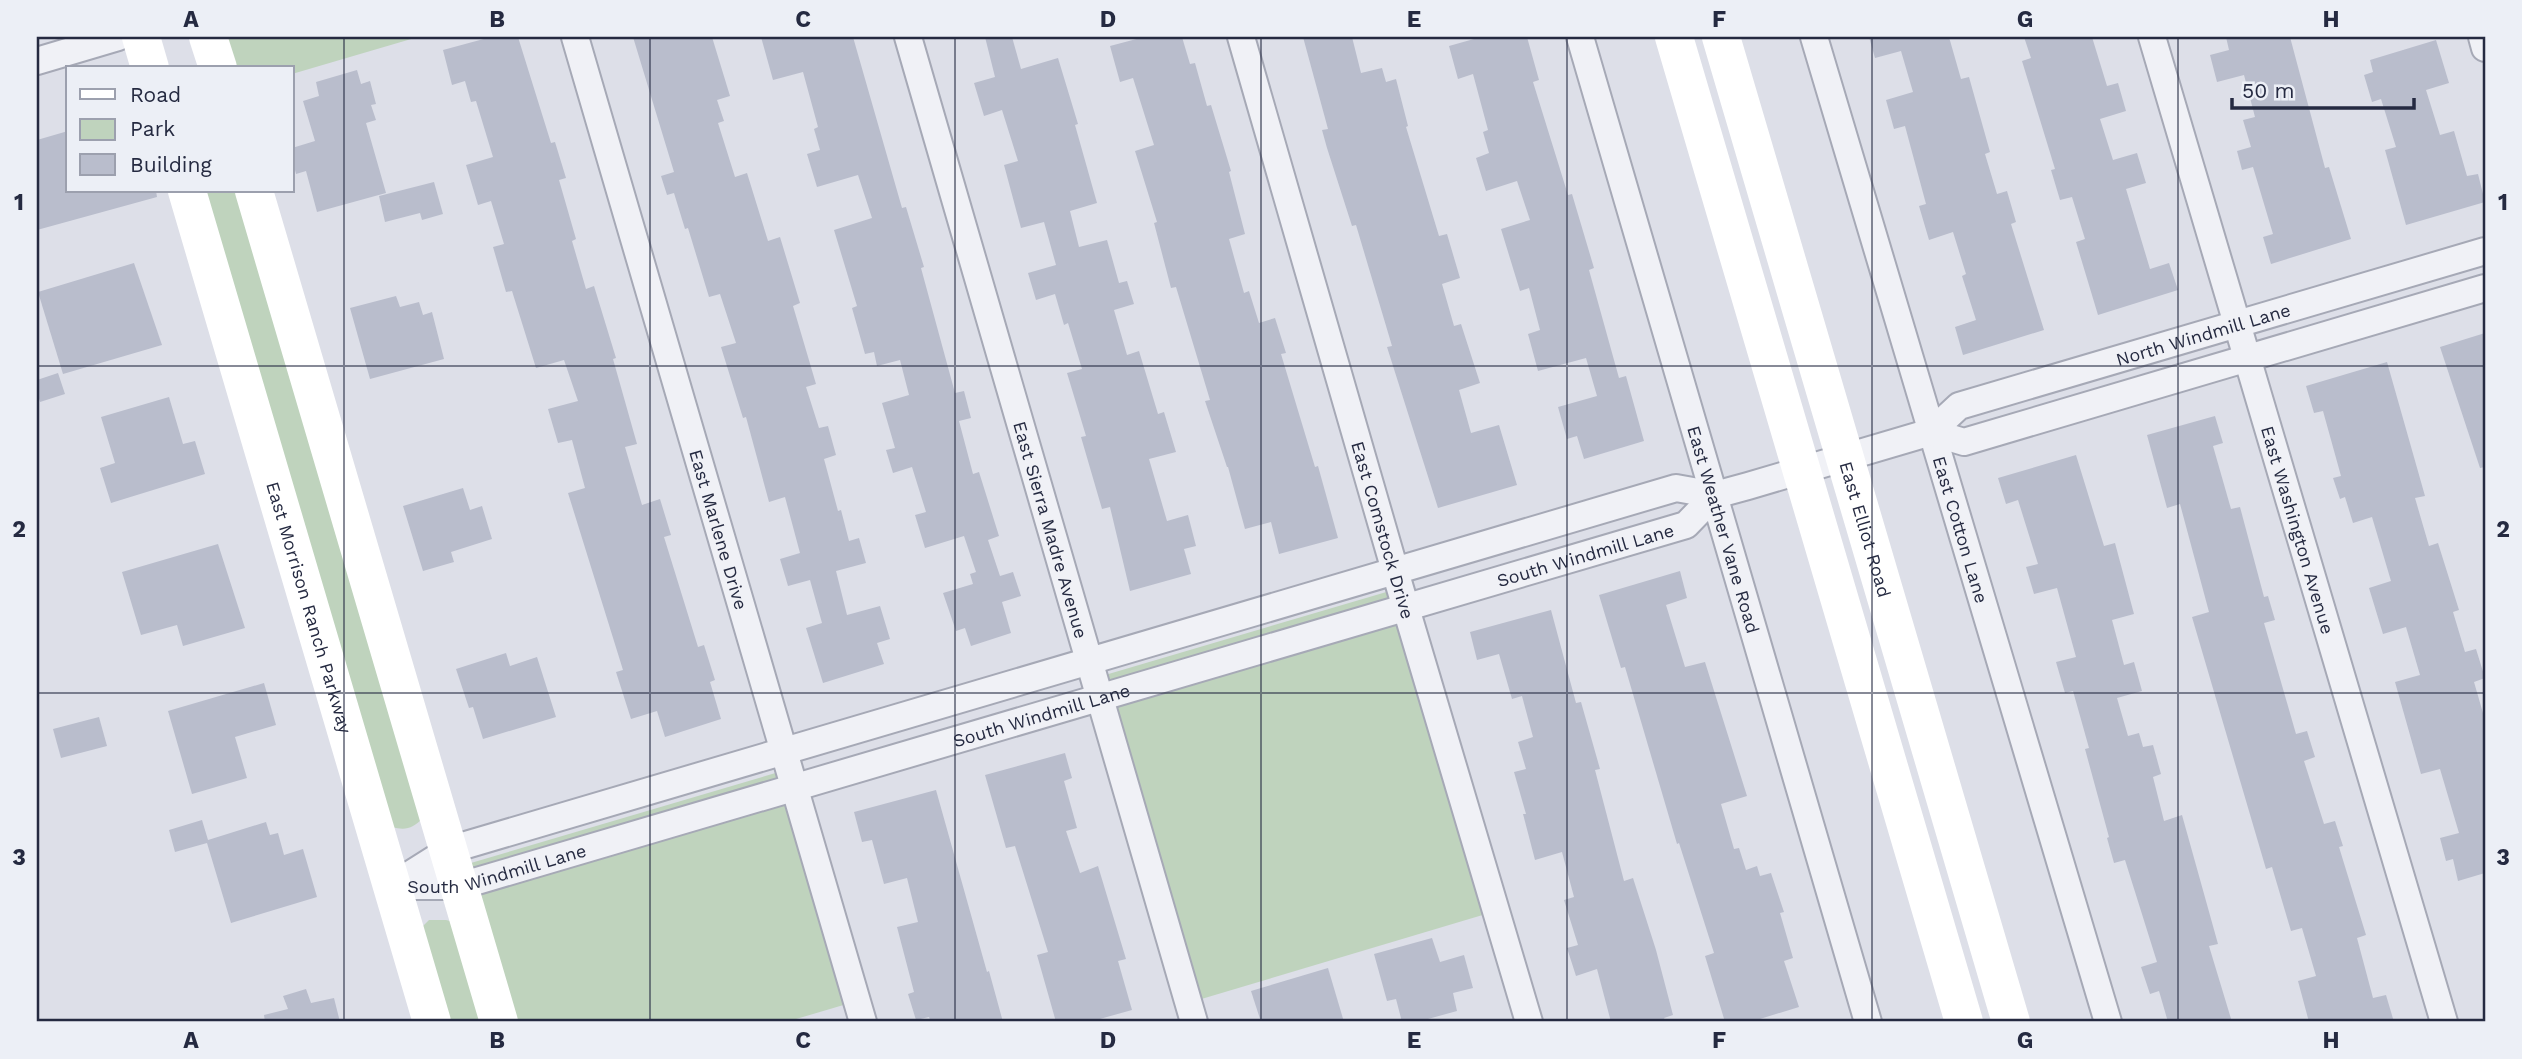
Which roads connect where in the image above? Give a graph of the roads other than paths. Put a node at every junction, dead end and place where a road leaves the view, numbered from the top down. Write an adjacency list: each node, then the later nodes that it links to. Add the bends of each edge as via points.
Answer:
1 (118, 37): 14 (street)
2 (141, 37): 15 (main road)
3 (208, 37): 16 (main road)
4 (575, 37): 30 (street, East Marlene Drive)
5 (908, 37): 28 (street, East Sierra Madre Avenue)
6 (1241, 37): 26 (street, East Comstock Drive)
7 (1580, 37): 25 (street, East Weather Vane Road)
8 (1674, 37): 24 (main road, East Elliot Road)
9 (1721, 37): 24 (main road, East Elliot Road)
10 (1814, 37): 23 (street, East Cotton Lane)
11 (2152, 37): 21 (street, East Washington Avenue)
12 (2482, 37): 13 (street)
13 (2485, 48)
14 (37, 61)
15 (149, 66)
16 (217, 66)
17 (187, 192): 33 (main road, East Morrison Ranch Parkway)
18 (254, 192): 32 (main road)
19 (2485, 251): 21 (street, North Windmill Lane)
20 (2485, 288): 22 (street, North Windmill Lane)
21 (2237, 324): 22 (street, East Washington Avenue); 23 (street, North Windmill Lane, via 1959,406)
22 (2247, 358): 23 (street, North Windmill Lane, via 1964,442); 44 (street, East Washington Avenue)
23 (1931, 432): 24 (street, North Windmill Lane); 43 (street, East Cotton Lane)
24 (1823, 463): 25 (street, South Windmill Lane); 41 (main road, East Elliot Road); 42 (main road, East Elliot Road)
25 (1715, 495): 26 (street, South Windmill Lane, via 1676,488); 27 (street, South Windmill Lane, via 1686,525); 40 (street, East Weather Vane Road)
26 (1395, 570): 27 (street, East Comstock Drive); 28 (street, South Windmill Lane)
27 (1405, 607): 29 (street, South Windmill Lane); 39 (street, East Comstock Drive)
28 (1090, 661): 29 (street, East Sierra Madre Avenue); 30 (street, South Windmill Lane)
29 (1101, 697): 31 (street, South Windmill Lane); 38 (street, East Sierra Madre Avenue)
30 (784, 751): 31 (street, East Marlene Drive); 32 (street, South Windmill Lane)
31 (794, 787): 34 (street, South Windmill Lane); 37 (street, East Marlene Drive)
32 (449, 850): 33 (street, South Windmill Lane); 34 (main road)
33 (392, 886): 34 (street, South Windmill Lane); 35 (main road, East Morrison Ranch Parkway)
34 (460, 886): 36 (main road)
35 (432, 1022)
36 (499, 1022)
37 (863, 1022)
38 (1194, 1022)
39 (1530, 1022)
40 (1868, 1022)
41 (1964, 1022)
42 (2011, 1022)
43 (2108, 1022)
44 (2444, 1022)

